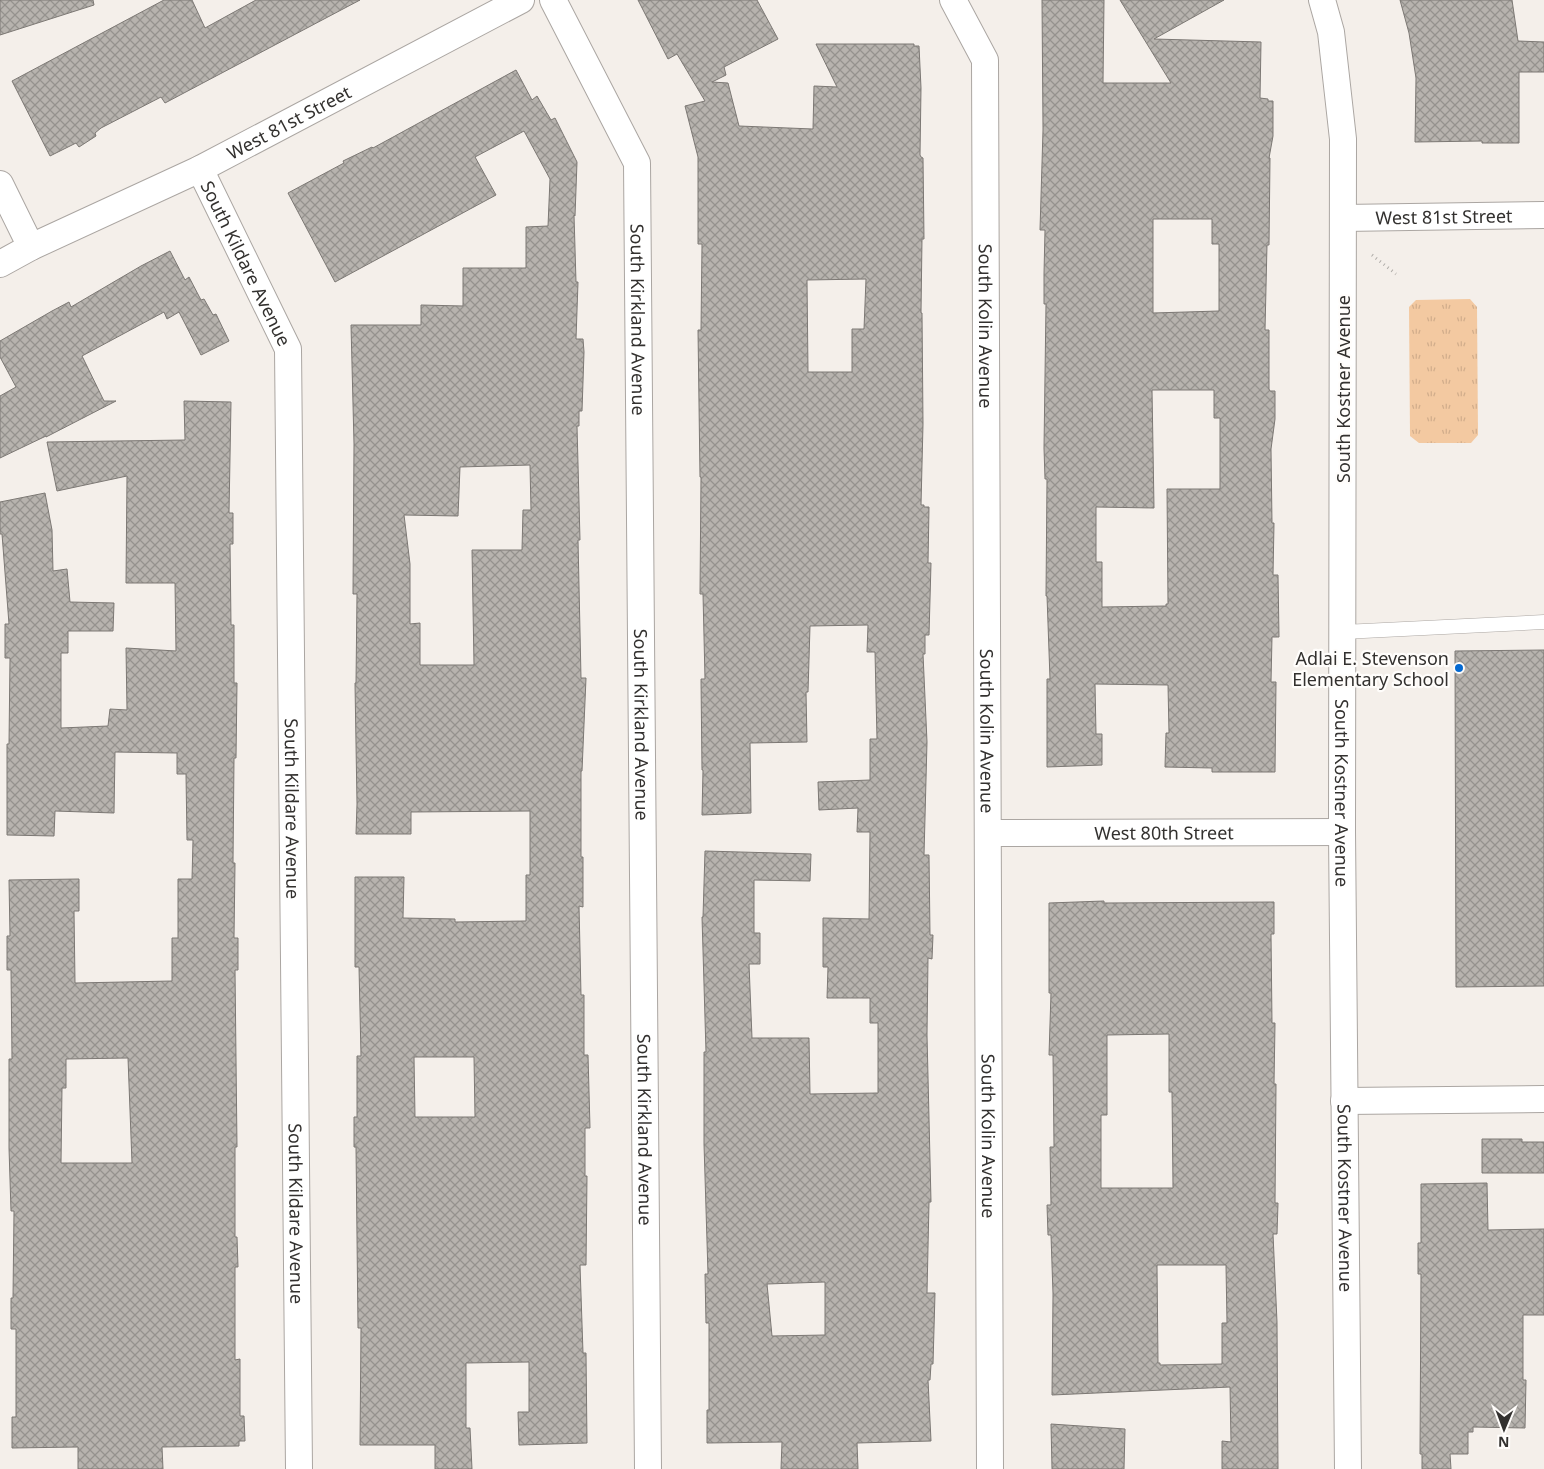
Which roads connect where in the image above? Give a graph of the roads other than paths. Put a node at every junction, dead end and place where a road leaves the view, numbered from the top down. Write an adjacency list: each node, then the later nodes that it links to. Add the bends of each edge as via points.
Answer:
1 (521, 0): 5 (street, West 81st Street)
2 (553, 0): 18 (street, South Kirkland Avenue, via 637,163)
3 (952, 0): 14 (street, South Kolin Avenue, via 984,60)
4 (1322, 0): 8 (street, South Kostner Avenue, via 1330,32 1343,139)
5 (200, 169): 9 (street, West 81st Street); 17 (street, South Kildare Avenue, via 288,349)
6 (0, 184): 9 (street)
7 (1544, 215): 8 (street, West 81st Street)
8 (1343, 218): 12 (street, South Kostner Avenue)
9 (31, 247): 10 (street, West 81st Street)
10 (0, 264)
11 (1544, 622): 12 (lane)
12 (1342, 632): 13 (street, South Kostner Avenue)
13 (1342, 832): 14 (street, West 80th Street); 16 (street, South Kostner Avenue)
14 (988, 833): 19 (street, South Kolin Avenue)
15 (1544, 1099): 16 (street)
16 (1344, 1102): 20 (street, South Kostner Avenue)
17 (299, 1469)
18 (648, 1469)
19 (990, 1469)
20 (1348, 1469)

